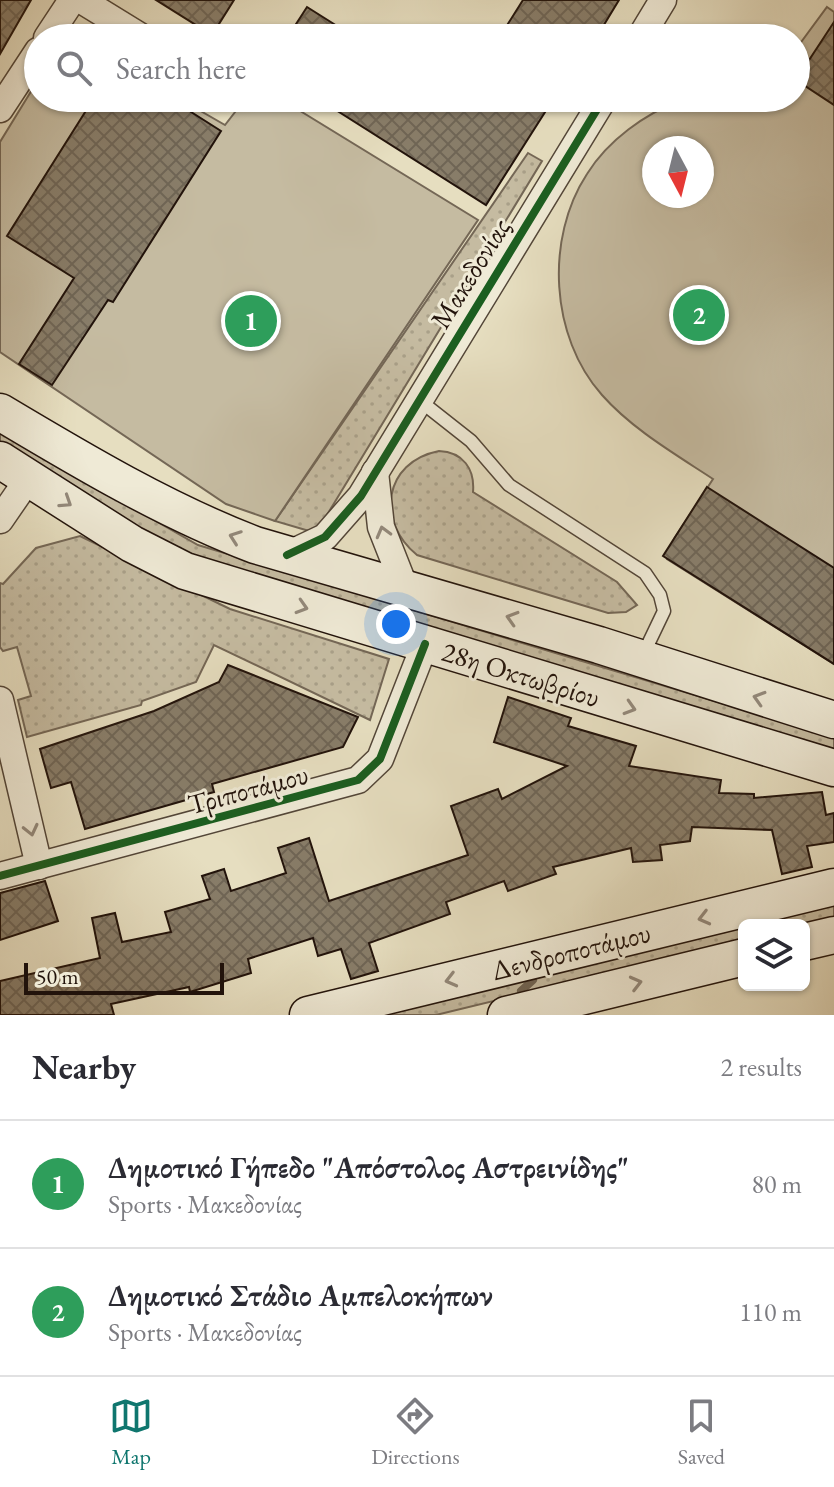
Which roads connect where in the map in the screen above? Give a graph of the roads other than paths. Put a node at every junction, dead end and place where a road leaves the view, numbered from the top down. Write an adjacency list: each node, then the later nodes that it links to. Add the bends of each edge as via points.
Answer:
1 (72, 0): 4 (street)
2 (81, 0): 5 (street)
3 (663, 0): 6 (street)
4 (56, 24)
5 (120, 24)
6 (648, 24)
7 (24, 72): 8 (street)
8 (0, 109)
9 (595, 112): 10 (street, Μακεδονίας)
10 (419, 400): 13 (street, Μακεδονίας); 18 (lane, via 463,433 509,485 650,579 664,611)
11 (0, 412): 15 (main road, 28η Οκτωβρίου, one-way to 11, via 208,525)
12 (14, 469): 14 (street); 17 (main road, 28η Οκτωβρίου, one-way to 17, via 185,571)
13 (375, 472): 15 (street, Μακεδονίας, via 332,532); 16 (street, one-way to 13, via 381,527)
14 (0, 520)
15 (287, 555): 16 (main road, 28η Οκτωβρίου)
16 (405, 588): 18 (main road, 28η Οκτωβρίου, one-way to 16)
17 (425, 644): 21 (main road, 28η Οκτωβρίου, one-way to 21); 22 (street, Τριποτάμου, via 380,759 358,780)
18 (642, 658): 20 (main road, 28η Οκτωβρίου, one-way to 18)
19 (0, 700): 22 (street, one-way to 22)
20 (834, 720)
21 (834, 768)
22 (39, 866): 23 (street, Τριποτάμου)
23 (0, 876)
24 (834, 887): 28 (main road, Δενδροποτάμου, one-way to 28)
25 (834, 935): 26 (main road)
26 (810, 941)
27 (738, 958): 29 (main road, Δενδροποτάμου, one-way to 27)
28 (308, 1015)
29 (506, 1015)

